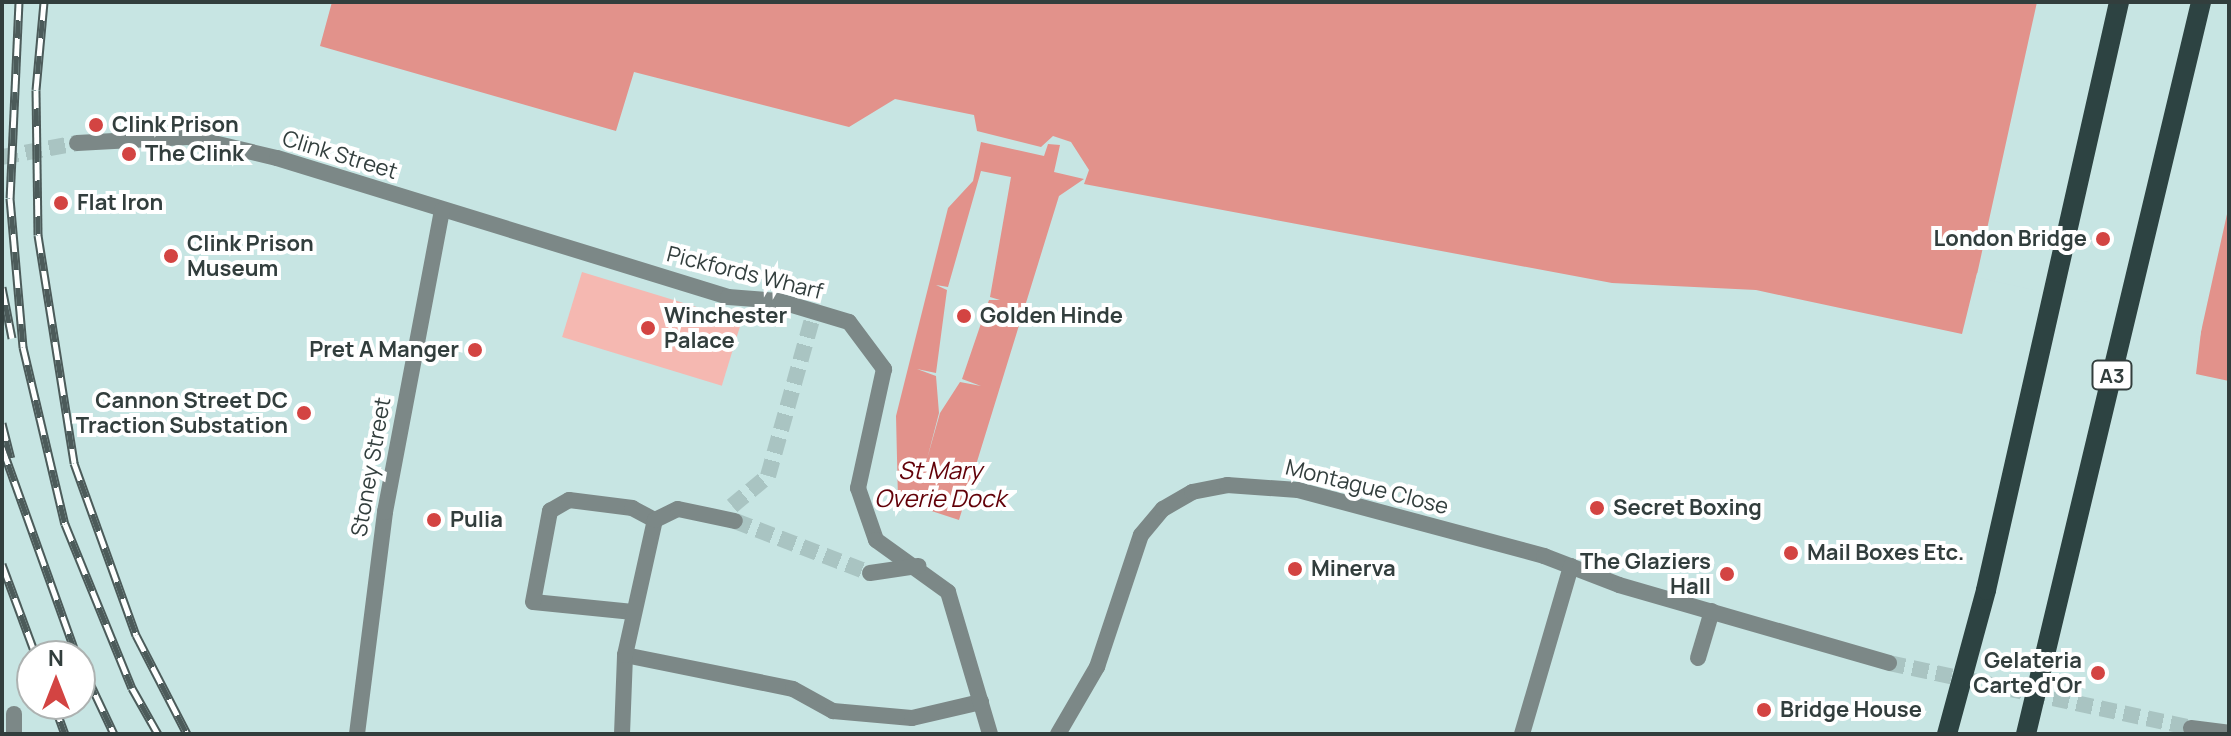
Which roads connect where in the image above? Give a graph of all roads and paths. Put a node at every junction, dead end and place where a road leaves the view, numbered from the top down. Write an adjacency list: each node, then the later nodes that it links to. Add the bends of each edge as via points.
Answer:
1 (2119, 2): 26 (main road, via 1986,590)
2 (2201, 2): 27 (main road, A3)
3 (77, 143): 4 (street, Clink Street, via 188,137 277,158)
4 (442, 210): 5 (street, Clink Street); 21 (street, Stoney Street, via 385,512)
5 (585, 253): 8 (street, Pickfords Wharf, via 728,297 779,301 813,316 849,322 884,369 858,488 876,540)
6 (731, 515): 7 (street, via 678,509)
7 (655, 520): 12 (street); 12 (street, via 632,508 569,500 550,511 533,602)
8 (918, 566): 10 (street); 16 (street, via 948,592)
9 (1571, 566): 11 (street, Montague Close); 24 (street, Montague Close, via 1298,490 1259,484 1192,492 1163,509 1141,535 1097,667); 25 (street)
10 (870, 573)
11 (1712, 611): 14 (street); 15 (street, Montague Close)
12 (633, 612): 13 (street)
13 (625, 655): 16 (street, via 793,689 833,711 912,718); 22 (street)
14 (1698, 658)
15 (1889, 663)
16 (981, 702): 23 (street)
17 (14, 714): 20 (street)
18 (2191, 728): 19 (street)
19 (2229, 733)
20 (14, 734)
21 (357, 734)
22 (622, 734)
23 (990, 734)
24 (1058, 734)
25 (1522, 734)
26 (1947, 734)
27 (2026, 734)

